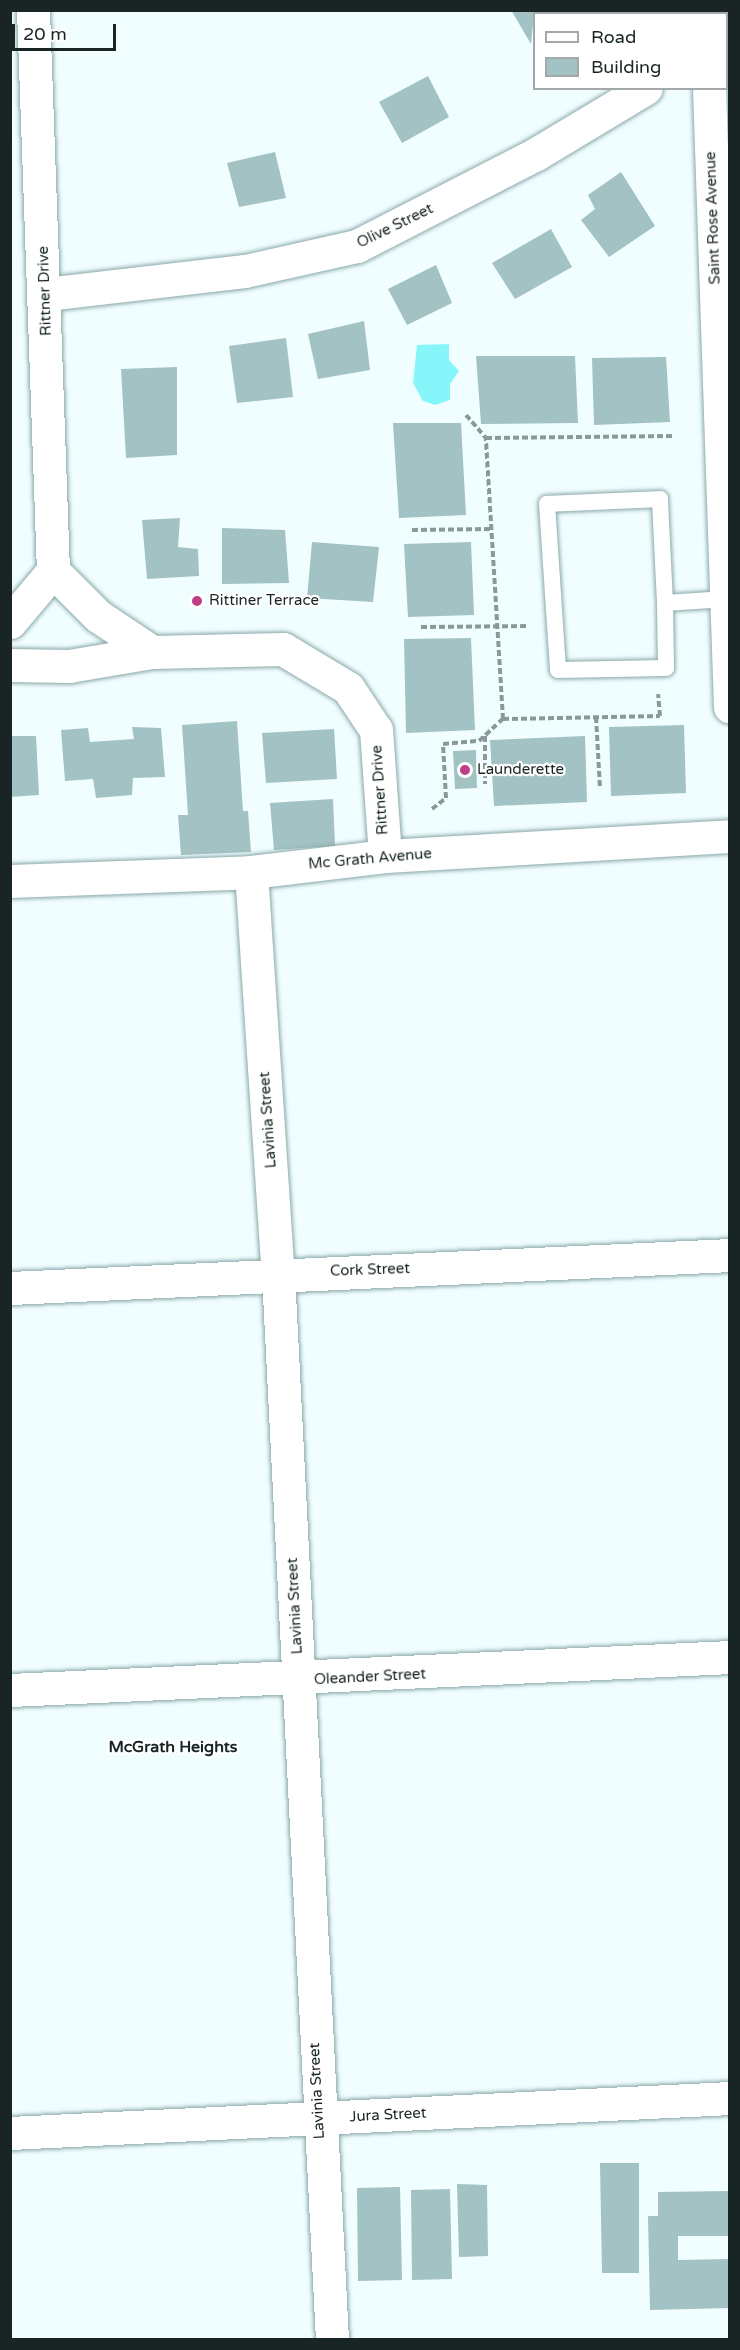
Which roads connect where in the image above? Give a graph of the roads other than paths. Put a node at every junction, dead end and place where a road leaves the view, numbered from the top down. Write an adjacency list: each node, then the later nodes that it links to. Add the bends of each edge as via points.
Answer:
1 (33, 10): 4 (street, Rittner Drive)
2 (643, 90): 4 (street, Olive Street, via 536,154 357,246 244,271)
3 (709, 90): 5 (street, Saint Rose Avenue)
4 (46, 294): 6 (street, Rittner Drive)
5 (727, 557): 7 (street, Saint Rose Avenue)
6 (53, 571): 9 (street); 10 (street, via 98,616)
7 (726, 599): 8 (lane); 12 (street, Saint Rose Avenue)
8 (665, 603): 8 (lane, via 666,668 558,670 547,504 660,499)
9 (10, 622)
10 (152, 652): 11 (street, Rittner Drive, via 69,666); 14 (street, Rittner Drive, via 283,649 348,688 376,730)
11 (10, 664)
12 (729, 707)
13 (729, 836): 14 (street, Mc Grath Avenue)
14 (384, 856): 15 (street, Mc Grath Avenue)
15 (251, 872): 16 (street, Mc Grath Avenue); 18 (street, Lavinia Street)
16 (10, 881)
17 (729, 1255): 18 (street, Cork Street)
18 (278, 1274): 19 (street, Cork Street); 21 (street, Lavinia Street)
19 (10, 1288)
20 (729, 1657): 21 (street, Oleander Street)
21 (298, 1681): 22 (street, Oleander Street); 24 (street, Lavinia Street)
22 (10, 1690)
23 (729, 2098): 24 (street, Jura Street)
24 (318, 2119): 25 (street, Jura Street); 26 (street, Lavinia Street)
25 (10, 2133)
26 (332, 2340)

